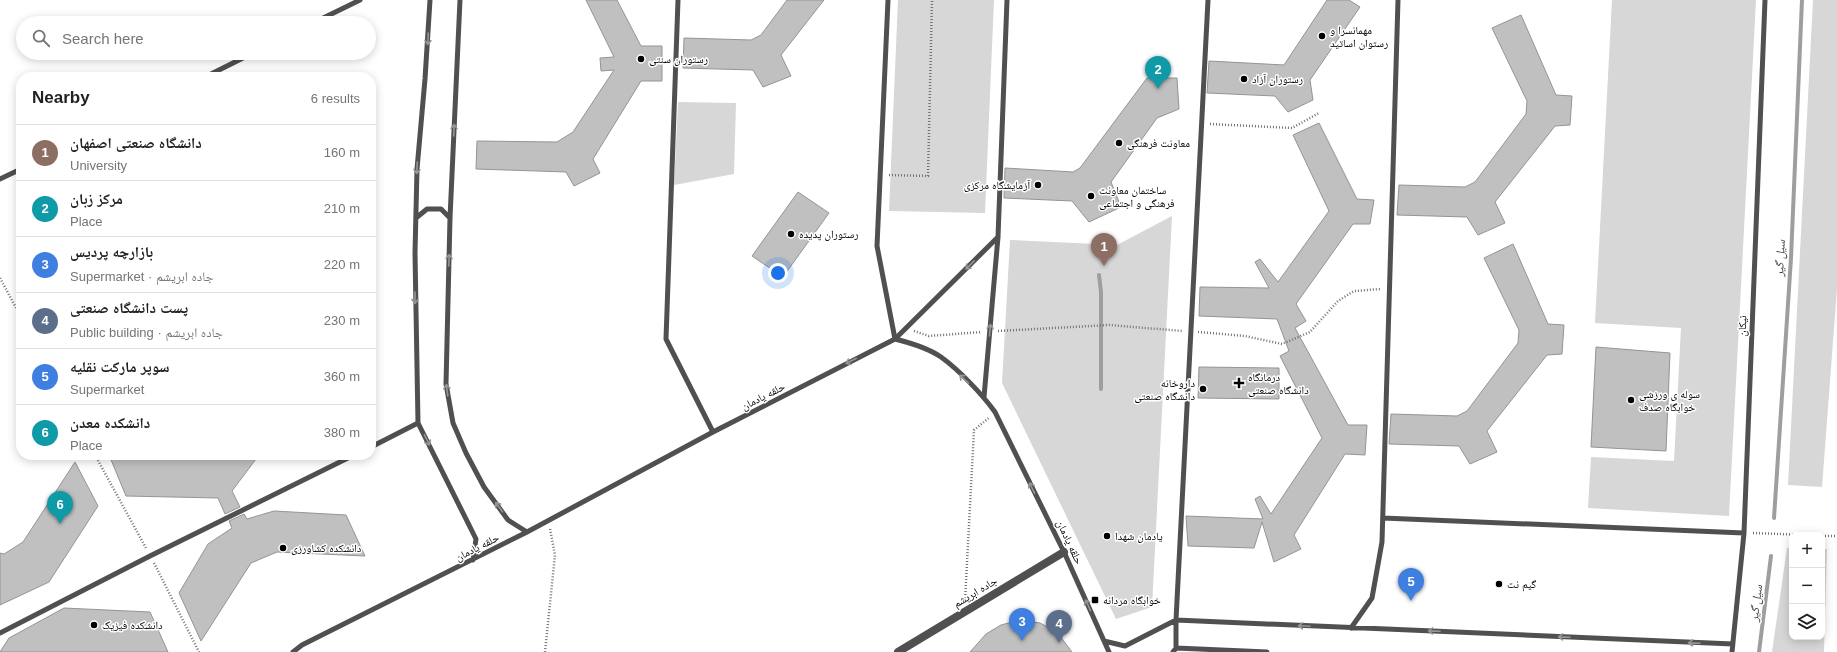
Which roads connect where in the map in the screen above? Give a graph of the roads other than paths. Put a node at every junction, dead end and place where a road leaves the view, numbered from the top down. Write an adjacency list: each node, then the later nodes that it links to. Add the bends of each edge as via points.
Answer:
1 (360, 0): 10 (lane)
2 (430, 0): 15 (lane, one-way to 15, via 426,79 417,169)
3 (460, 0): 16 (lane, one-way to 3)
4 (678, 0): 21 (lane, via 666,339)
5 (888, 0): 18 (lane, via 877,246)
6 (1007, 0): 17 (lane)
7 (1208, 0): 29 (lane)
8 (1398, 0): 24 (lane)
9 (1765, 0): 26 (lane, نیکان)
10 (327, 16)
11 (239, 60): 12 (lane)
12 (215, 72)
13 (16, 171): 14 (lane)
14 (0, 179)
15 (416, 218): 16 (lane, via 427,209 441,209); 20 (lane, one-way to 20, via 415,339)
16 (450, 218): 25 (lane, one-way to 16, via 508,520 484,487 452,422 446,384)
17 (998, 237): 18 (lane, one-way to 18); 19 (lane, one-way to 17)
18 (895, 339): 19 (lane, حلقه یادمان, one-way to 18, via 941,357); 21 (lane, حلقه یادمان, one-way to 21)
19 (984, 397): 27 (lane, حلقه یادمان, one-way to 19, via 995,412)
20 (418, 423): 22 (lane); 28 (lane, one-way to 28, via 476,539)
21 (713, 432): 25 (lane, حلقه یادمان)
22 (376, 444)
23 (344, 460): 31 (lane)
24 (1383, 518): 26 (lane); 30 (lane, via 1381,549 1372,598)
25 (528, 532): 28 (lane, حلقه یادمان)
26 (1744, 533): 33 (lane, نیکان)
27 (1064, 552): 32 (lane, حلقه یادمان, one-way to 27); 36 (street, جاده ابریشم)
28 (473, 560): 35 (lane, حلقه یادمان, via 302,645)
29 (1176, 620): 30 (lane, one-way to 29); 32 (lane, via 1125,646); 34 (lane)
30 (1352, 628): 33 (lane, one-way to 30)
31 (0, 633)
32 (1104, 641): 37 (lane, حلقه یادمان)
33 (1733, 644): 39 (lane, نیکان)
34 (1174, 650): 38 (lane)
35 (293, 652)
36 (898, 652)
37 (1108, 652)
38 (1267, 652)
39 (1732, 652)

